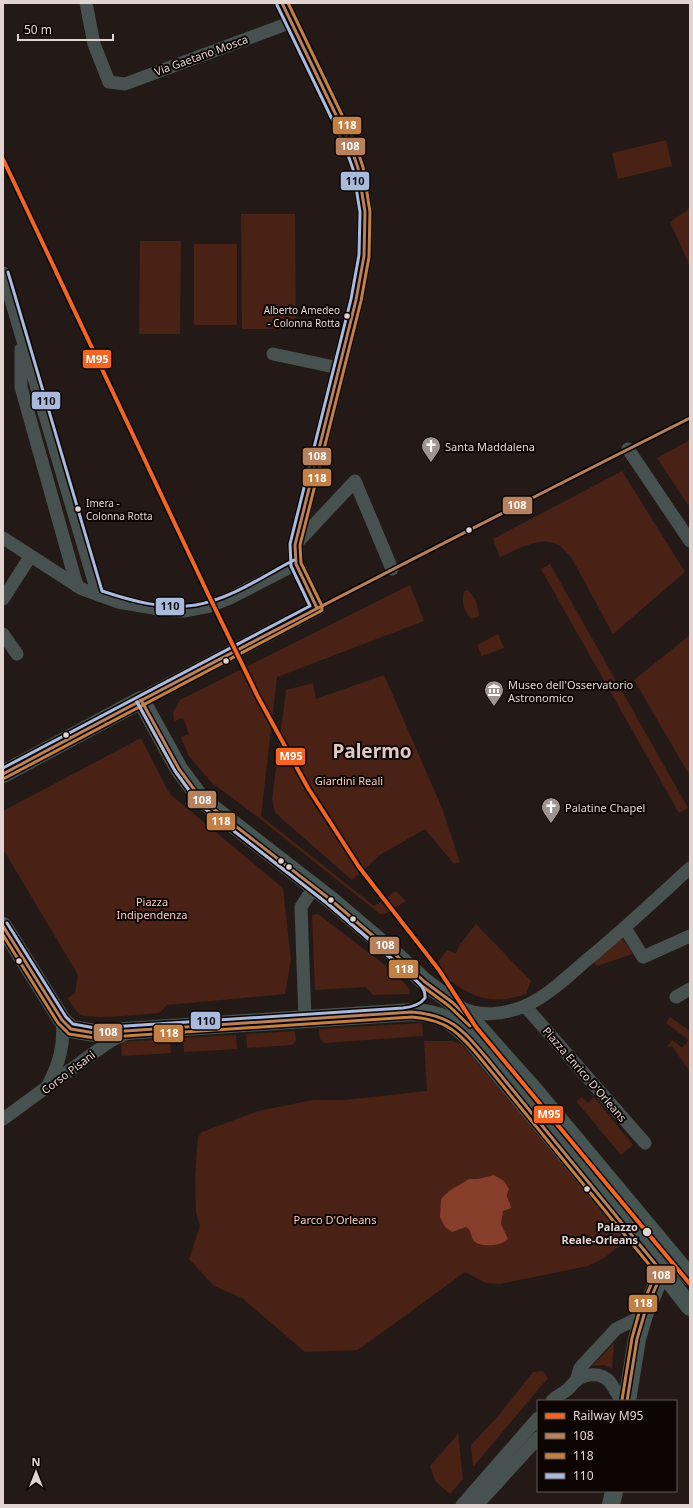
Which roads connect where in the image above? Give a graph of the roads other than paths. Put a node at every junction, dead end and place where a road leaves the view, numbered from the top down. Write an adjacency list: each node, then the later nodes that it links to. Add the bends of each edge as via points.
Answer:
1 (86, 3): 3 (street, Via Gaetano Mosca, via 94,44 109,82 125,84)
2 (282, 3): 3 (street)
3 (292, 22): 7 (street, via 349,142 358,168 366,212 364,256)
4 (3, 272): 5 (street)
5 (20, 331): 15 (street, via 21,387); 16 (street)
6 (272, 354): 7 (street)
7 (339, 368): 11 (street)
8 (628, 449): 10 (street)
9 (3, 538): 12 (street)
10 (690, 541)
11 (295, 545): 13 (street); 14 (street, via 355,481)
12 (30, 557): 15 (street); 17 (street)
13 (296, 564): 16 (street, via 217,604 184,611 137,606); 20 (street, via 317,608)
14 (392, 569)
15 (77, 586): 16 (street)
16 (98, 595)
17 (3, 599)
18 (3, 634): 19 (street)
19 (17, 654)
20 (141, 700): 21 (main road); 23 (main road, via 179,769 202,800)
21 (3, 774)
22 (690, 868): 25 (street)
23 (314, 887): 27 (main road); 33 (street, via 301,907)
24 (3, 926): 34 (main road)
25 (625, 928): 26 (street, via 643,957); 31 (street, via 560,983)
26 (690, 936)
27 (425, 982): 30 (main road); 32 (main road, via 430,992 430,1000 423,1008)
28 (690, 989): 29 (street)
29 (676, 997)
30 (452, 1002): 31 (street, via 469,1012 483,1013 502,1013); 40 (main road, via 497,1047)
31 (525, 1006): 38 (street, Piazza Enrico D'Orleans)
32 (412, 1012): 33 (main road); 39 (main road, via 426,1013 448,1020 472,1041)
33 (305, 1019): 35 (main road)
34 (62, 1020): 35 (main road, via 71,1029 95,1033); 36 (street, via 62,1051)
35 (135, 1030): 36 (street, Corso Pisani, via 106,1044)
36 (46, 1089): 37 (street, Corso Pisani)
37 (3, 1119)
38 (645, 1143)
39 (662, 1272): 41 (main road); 42 (main road)
40 (690, 1277)
41 (690, 1307)
42 (644, 1315): 43 (street, via 616,1329 580,1368); 46 (main road, via 637,1340)
43 (569, 1391): 44 (street, via 557,1395); 45 (street, via 585,1376 596,1375 610,1382)
44 (553, 1400)
45 (621, 1400)
46 (627, 1400)
47 (537, 1422): 48 (street)
48 (534, 1436): 50 (street); 51 (street)
49 (614, 1492): 52 (main road)
50 (462, 1505)
51 (477, 1505)
52 (612, 1505)

